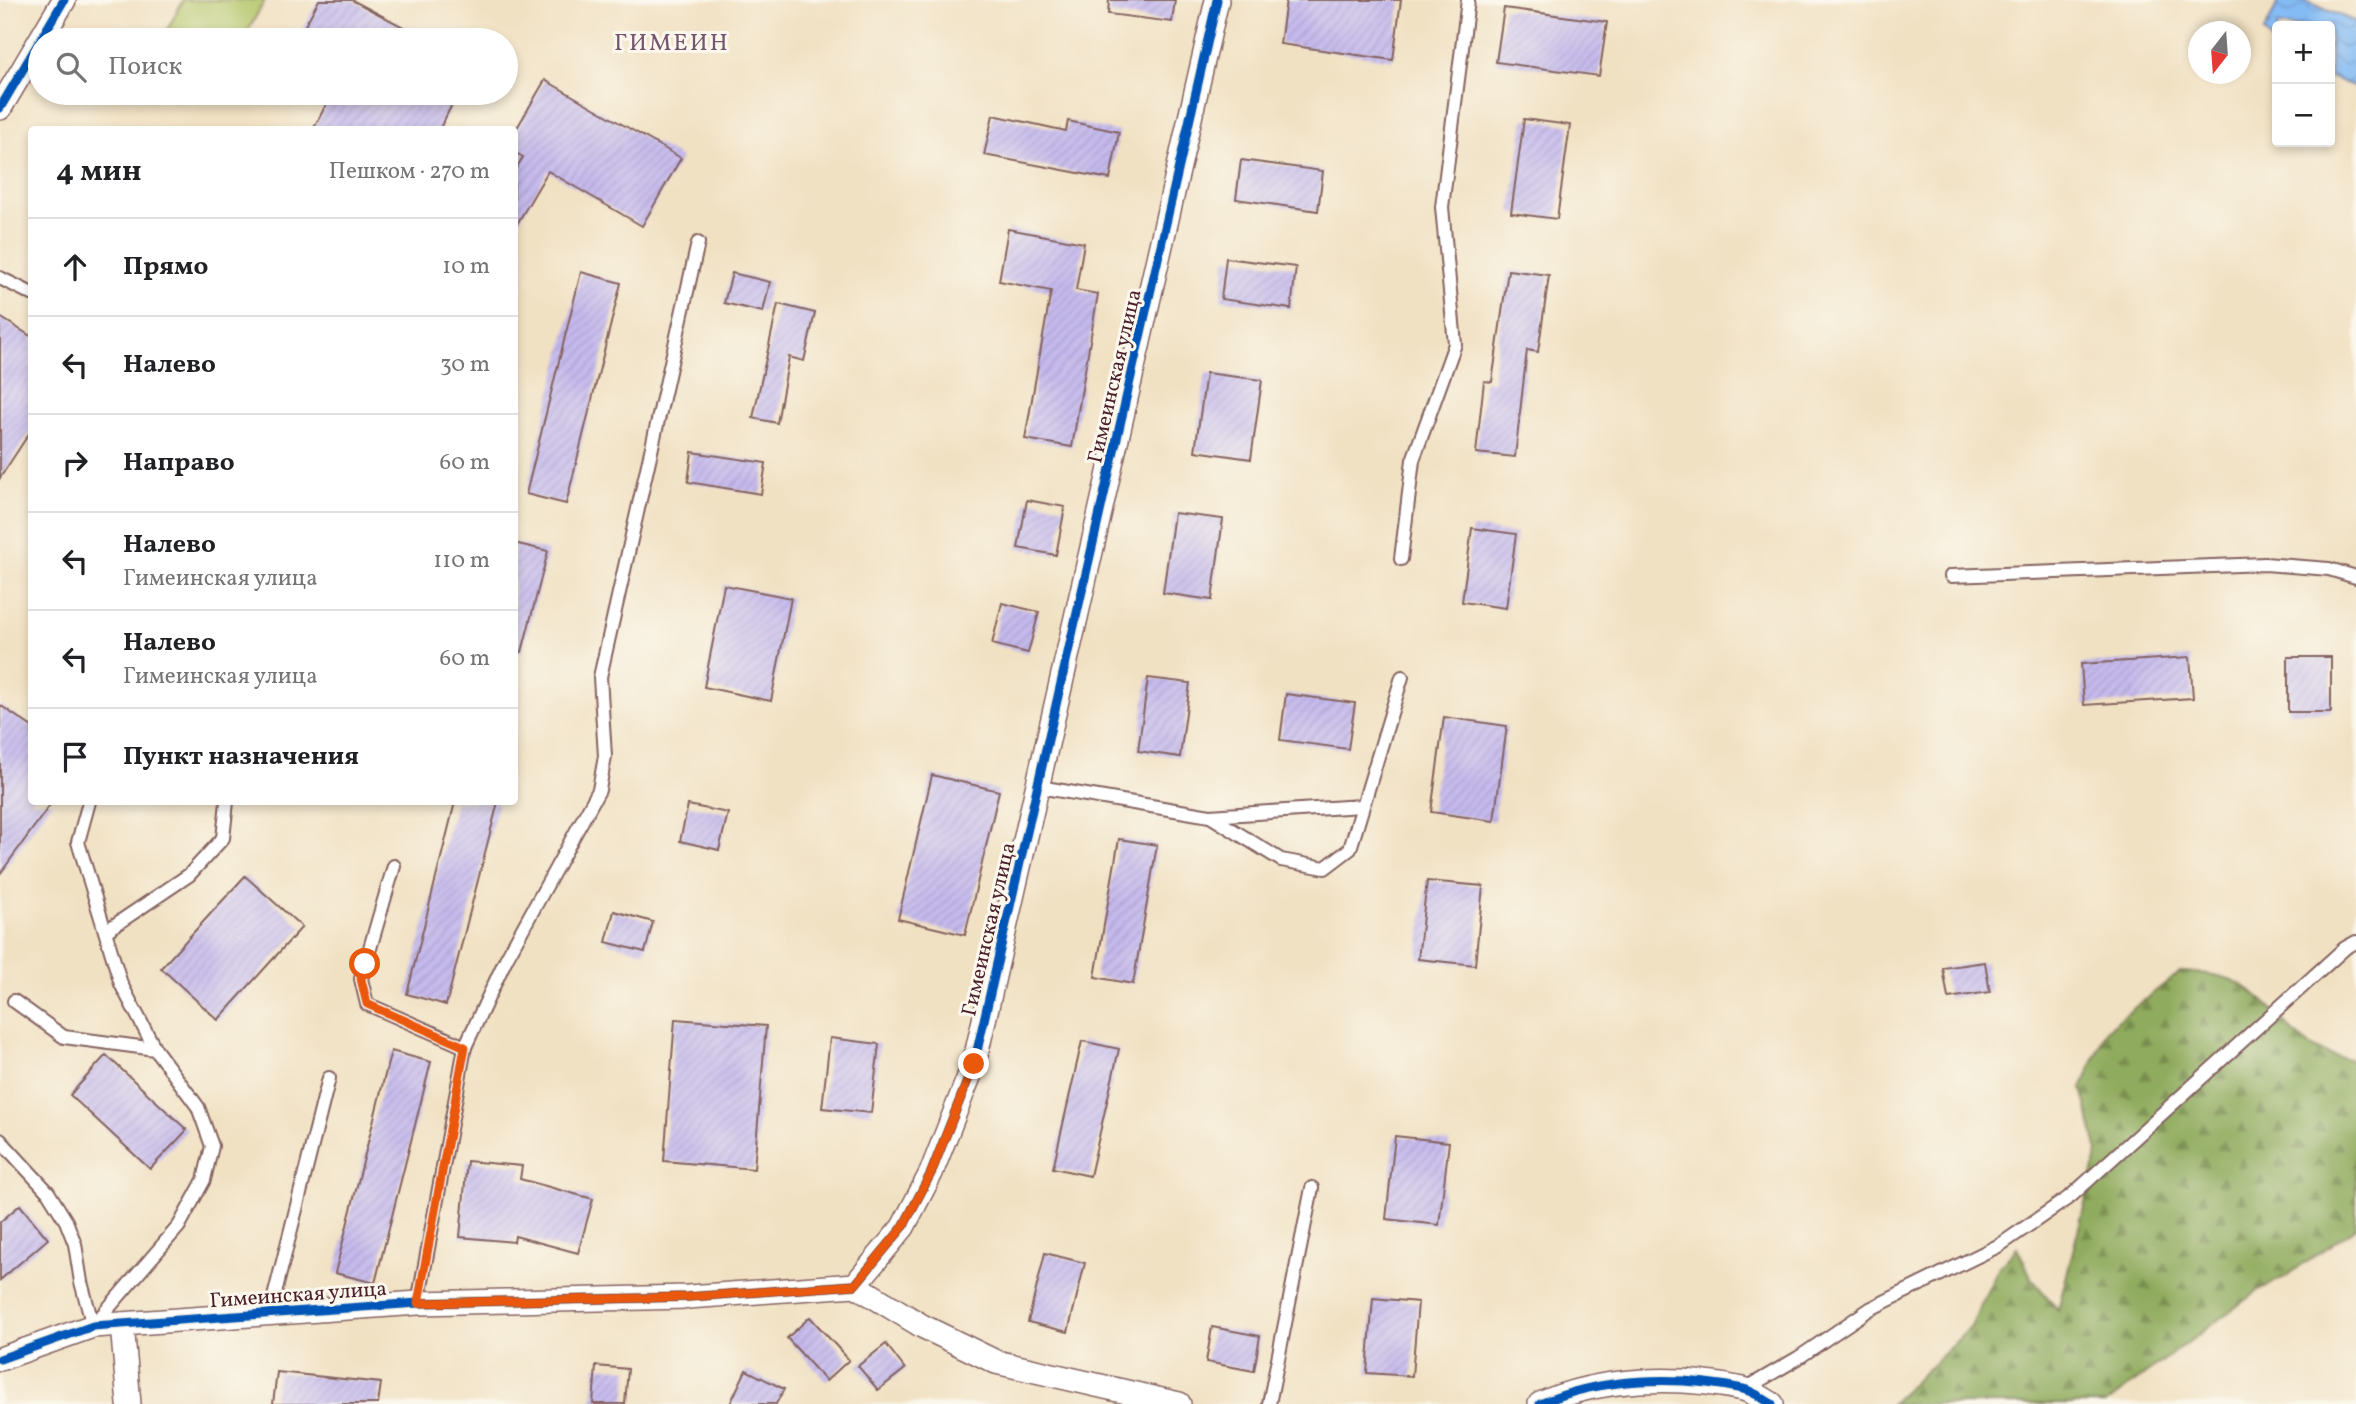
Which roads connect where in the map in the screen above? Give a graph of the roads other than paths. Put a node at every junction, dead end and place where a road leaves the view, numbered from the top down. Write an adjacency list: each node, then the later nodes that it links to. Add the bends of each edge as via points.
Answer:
1 (64, 0): 4 (street)
2 (1217, 0): 14 (street, Гимеинская улица)
3 (1468, 0): 10 (lane, via 1442,207 1455,344 1413,460)
4 (47, 28)
5 (28, 61): 6 (street)
6 (0, 108)
7 (698, 243): 23 (lane, via 600,677 605,756 599,790 506,959)
8 (0, 278): 9 (lane)
9 (28, 293)
10 (1401, 559)
11 (1951, 576): 12 (lane, via 2265,564 2329,569)
12 (2356, 577)
13 (1402, 677): 17 (lane)
14 (1039, 787): 18 (lane); 28 (street, Гимеинская улица, via 974,1064 931,1173 903,1227)
15 (88, 805): 20 (lane, via 78,842)
16 (227, 805): 20 (lane, via 223,838 189,875)
17 (1361, 806): 18 (lane); 18 (lane, via 1350,849 1325,868 1280,860)
18 (1210, 816)
19 (394, 866): 23 (lane, via 361,979 367,1004)
20 (106, 931): 24 (lane, via 121,984)
21 (2356, 942): 34 (lane, via 2071,1196 2000,1245 1870,1309)
22 (14, 1001): 24 (lane, via 64,1037)
23 (465, 1047): 29 (lane)
24 (155, 1049): 32 (lane, via 198,1107 212,1146 204,1180 179,1226)
25 (329, 1078): 30 (lane)
26 (0, 1140): 32 (lane, via 48,1192 66,1221)
27 (1312, 1188): 37 (lane)
28 (855, 1285): 29 (street, Гимеинская улица, via 688,1297); 36 (street, via 922,1326 996,1362)
29 (418, 1303): 30 (street, Гимеинская улица)
30 (270, 1313): 31 (street, Гимеинская улица)
31 (122, 1324): 32 (street, Гимеинская улица); 35 (street)
32 (93, 1326): 33 (street, Гимеинская улица)
33 (0, 1359)
34 (1745, 1389): 38 (street, via 1646,1379 1569,1391); 39 (street)
35 (129, 1404)
36 (1179, 1404)
37 (1269, 1404)
38 (1540, 1404)
39 (1772, 1404)

